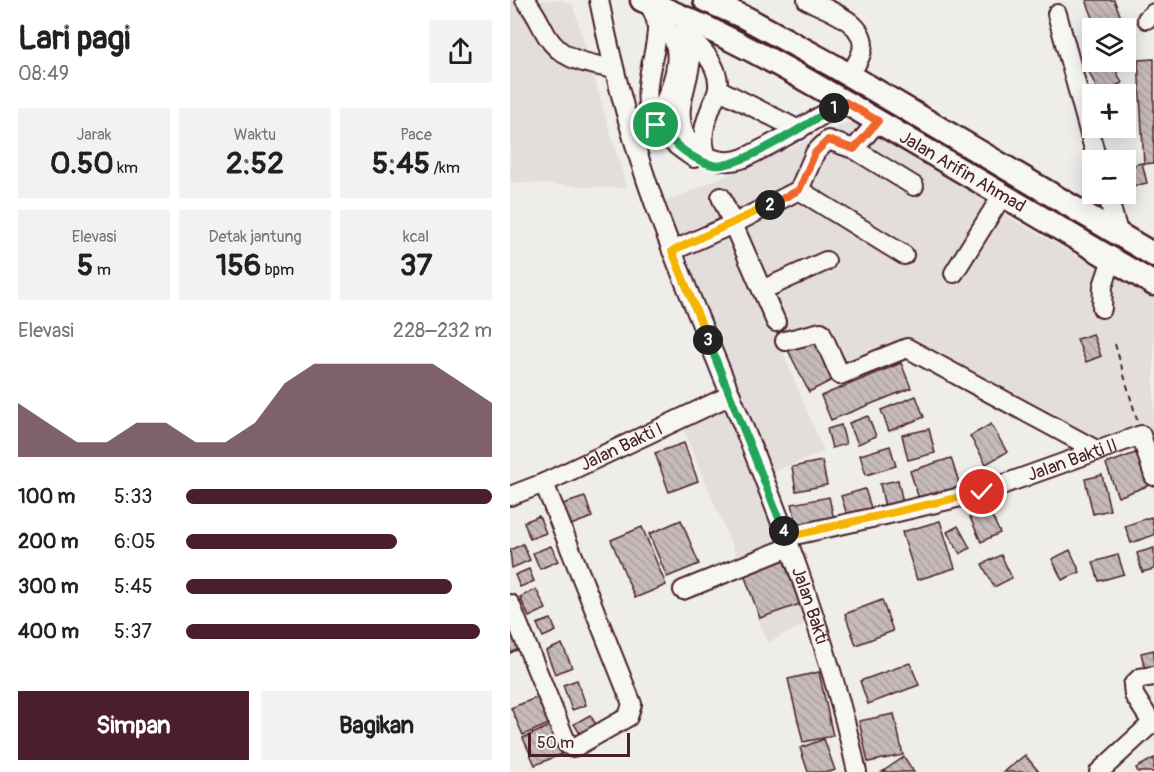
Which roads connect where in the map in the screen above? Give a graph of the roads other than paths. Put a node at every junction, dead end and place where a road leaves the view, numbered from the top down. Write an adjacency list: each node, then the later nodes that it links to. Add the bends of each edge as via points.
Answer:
1 (525, 0): 9 (street, via 566,57)
2 (599, 0): 9 (street, Jalan Bakti)
3 (705, 0): 10 (main road, Jalan Arifin Ahmad, via 746,18)
4 (807, 0): 10 (street, via 853,24 862,37 862,53)
5 (649, 7): 6 (main road, Jalan Arifin Ahmad); 19 (street, via 672,37 676,49 675,69 656,125 697,159 713,165)
6 (679, 14): 8 (street); 12 (main road, Jalan Arifin Ahmad)
7 (1057, 14): 16 (street)
8 (690, 38): 11 (street, via 714,67); 17 (street, via 692,56 681,123 689,142)
9 (613, 69): 28 (street, Jalan Bakti)
10 (850, 76): 18 (main road, Jalan Arifin Ahmad)
11 (718, 89): 14 (street); 17 (street, via 702,138)
12 (845, 102): 13 (main road, Jalan Arifin Ahmad); 14 (street)
13 (878, 121): 15 (street); 20 (main road, Jalan Arifin Ahmad)
14 (800, 130): 19 (street)
15 (854, 149): 21 (street); 22 (street, via 828,140 815,153)
16 (1094, 150)
17 (707, 156): 19 (street)
18 (987, 156): 20 (main road); 27 (main road, Jalan Arifin Ahmad)
19 (736, 160)
20 (976, 179): 23 (main road, Jalan Arifin Ahmad)
21 (914, 186)
22 (799, 190): 26 (street); 29 (street)
23 (1003, 195): 31 (main road, Jalan Arifin Ahmad); 33 (street)
24 (721, 197): 26 (street)
25 (1110, 204): 27 (street)
26 (733, 224): 28 (street); 35 (street)
27 (1119, 235): 30 (main road, Jalan Arifin Ahmad)
28 (672, 251): 39 (street, Jalan Bakti)
29 (904, 255)
30 (1154, 255)
31 (1112, 259): 34 (main road, Jalan Arifin Ahmad); 36 (street, via 1103,286)
32 (826, 261): 35 (street)
33 (954, 273)
34 (1154, 284)
35 (762, 290): 37 (street)
36 (1102, 308)
37 (776, 322)
38 (784, 341): 40 (street, via 821,332 840,375 907,348)
39 (731, 396): 42 (street, Jalan Bakti I); 44 (street, Jalan Bakti)
40 (1098, 451): 41 (street, Jalan Bakti II, via 1141,435); 44 (street, Jalan Bakti II, via 982,492)
41 (1154, 476)
42 (544, 483): 43 (street, Jalan Bakti I); 46 (street, via 630,700 632,709 628,717 577,746 567,744)
43 (510, 496)
44 (788, 542): 45 (street, Jalan Bakti II); 49 (street, Jalan Bakti, via 833,674)
45 (683, 590)
46 (510, 604)
47 (1154, 676): 48 (street, via 1140,678 1132,688)
48 (1153, 725): 50 (street)
49 (857, 772)
50 (1099, 772)

